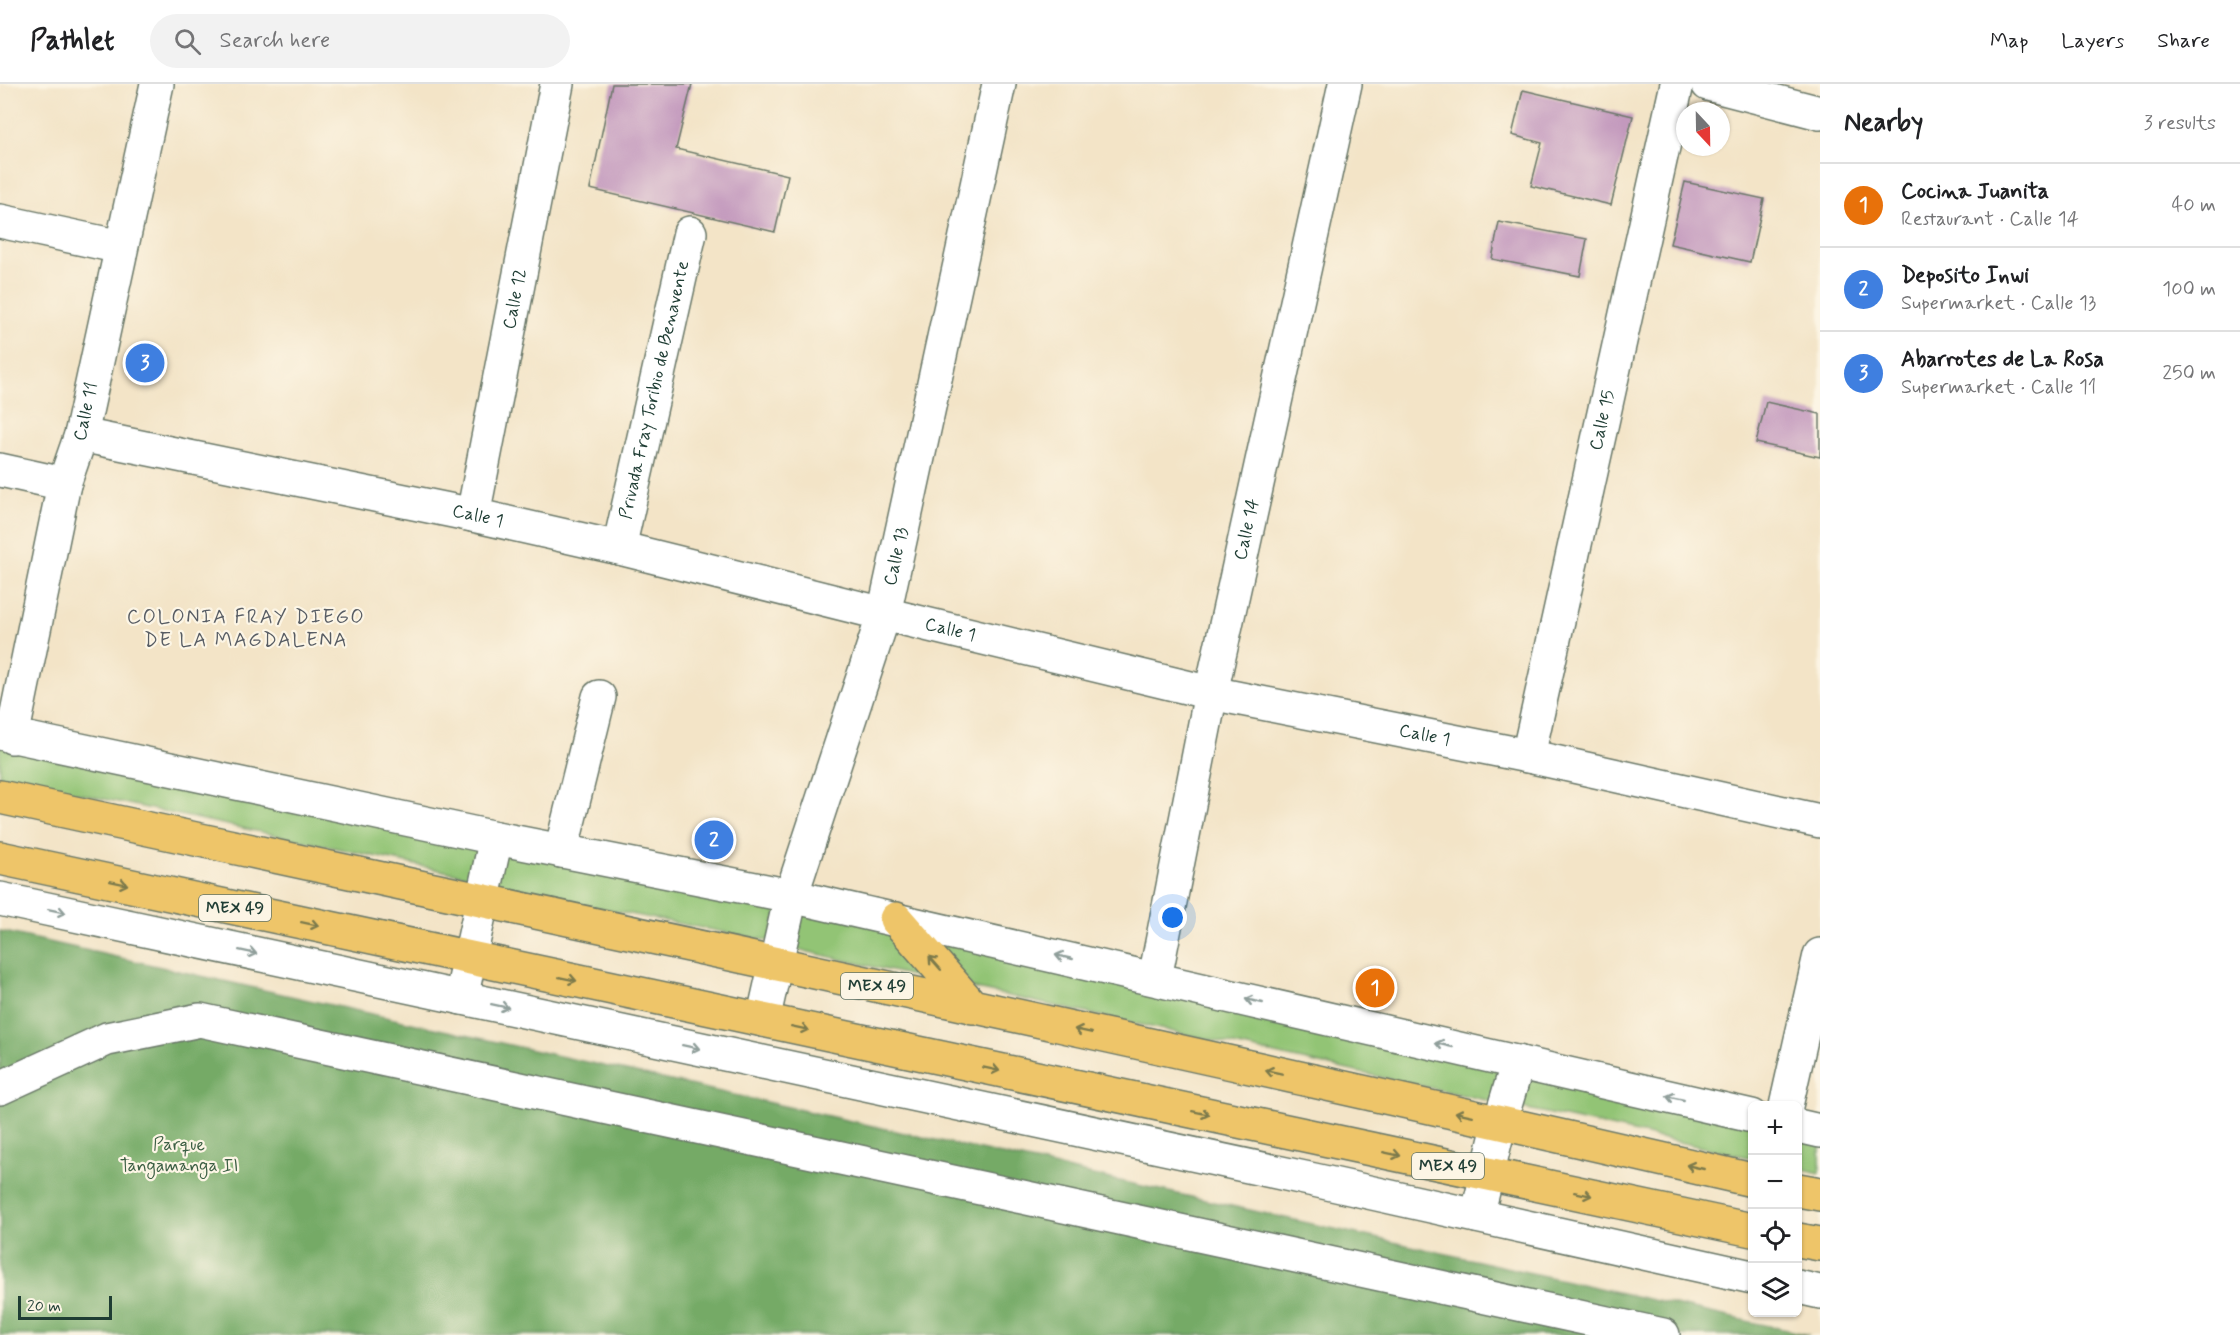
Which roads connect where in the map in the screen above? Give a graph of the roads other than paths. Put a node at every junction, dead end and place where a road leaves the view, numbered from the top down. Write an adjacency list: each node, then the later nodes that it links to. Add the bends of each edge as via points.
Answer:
1 (157, 84): 10 (street, Calle 11)
2 (557, 84): 14 (street, Calle 12)
3 (999, 84): 16 (street, Calle 13)
4 (1345, 84): 17 (street, Calle 14)
5 (1677, 84): 20 (street, Calle 15)
6 (1708, 84): 7 (street)
7 (1820, 113)
8 (0, 221): 10 (street)
9 (690, 233): 15 (street, Privada Fray Toribio de Benavente)
10 (121, 248): 11 (street, Calle 11)
11 (81, 435): 13 (street, Calle 11); 14 (street, Calle 1)
12 (0, 470): 13 (street)
13 (64, 484): 19 (street, Calle 11)
14 (473, 514): 15 (street, Calle 1)
15 (619, 548): 16 (street, Calle 1)
16 (884, 615): 17 (street, Calle 1); 26 (street, Calle 13)
17 (1210, 693): 20 (street, Calle 1); 33 (street, Calle 14)
18 (598, 697): 24 (street)
19 (6, 735): 23 (street)
20 (1528, 756): 22 (street, Calle 1)
21 (0, 797): 28 (main road, MEX 49)
22 (1820, 821)
23 (496, 838): 24 (street); 28 (street)
24 (561, 851): 26 (street)
25 (0, 858): 31 (main road, MEX 49, one-way to 31)
26 (791, 896): 29 (street); 32 (street, Calle 13)
27 (0, 898): 34 (street, one-way to 34)
28 (482, 900): 31 (street); 32 (main road, MEX 49)
29 (896, 919): 33 (street, one-way to 29); 35 (main road, one-way to 29)
30 (1820, 955): 39 (street)
31 (470, 958): 34 (street); 36 (main road, MEX 49, one-way to 36)
32 (776, 964): 35 (main road, MEX 49); 36 (street, Calle 13)
33 (1155, 978): 37 (street, one-way to 33)
34 (461, 998): 48 (street, one-way to 48)
35 (973, 1006): 41 (main road, MEX 49, one-way to 35)
36 (763, 1020): 44 (main road, MEX 49, one-way to 44)
37 (1518, 1062): 40 (street, one-way to 37); 41 (street)
38 (0, 1088): 55 (street, via 107,1039 200,1020)
39 (1787, 1101)
40 (1748, 1115)
41 (1500, 1122): 44 (street); 45 (main road, MEX 49, one-way to 41)
42 (1802, 1127): 43 (street)
43 (1820, 1131)
44 (1487, 1174): 48 (street); 49 (main road, MEX 49, one-way to 49)
45 (1748, 1179)
46 (1802, 1191): 47 (main road)
47 (1820, 1194)
48 (1477, 1216): 52 (street)
49 (1748, 1229)
50 (1802, 1240): 51 (main road)
51 (1820, 1244)
52 (1748, 1276)
53 (1802, 1288): 54 (street)
54 (1820, 1292)
55 (1664, 1335)

